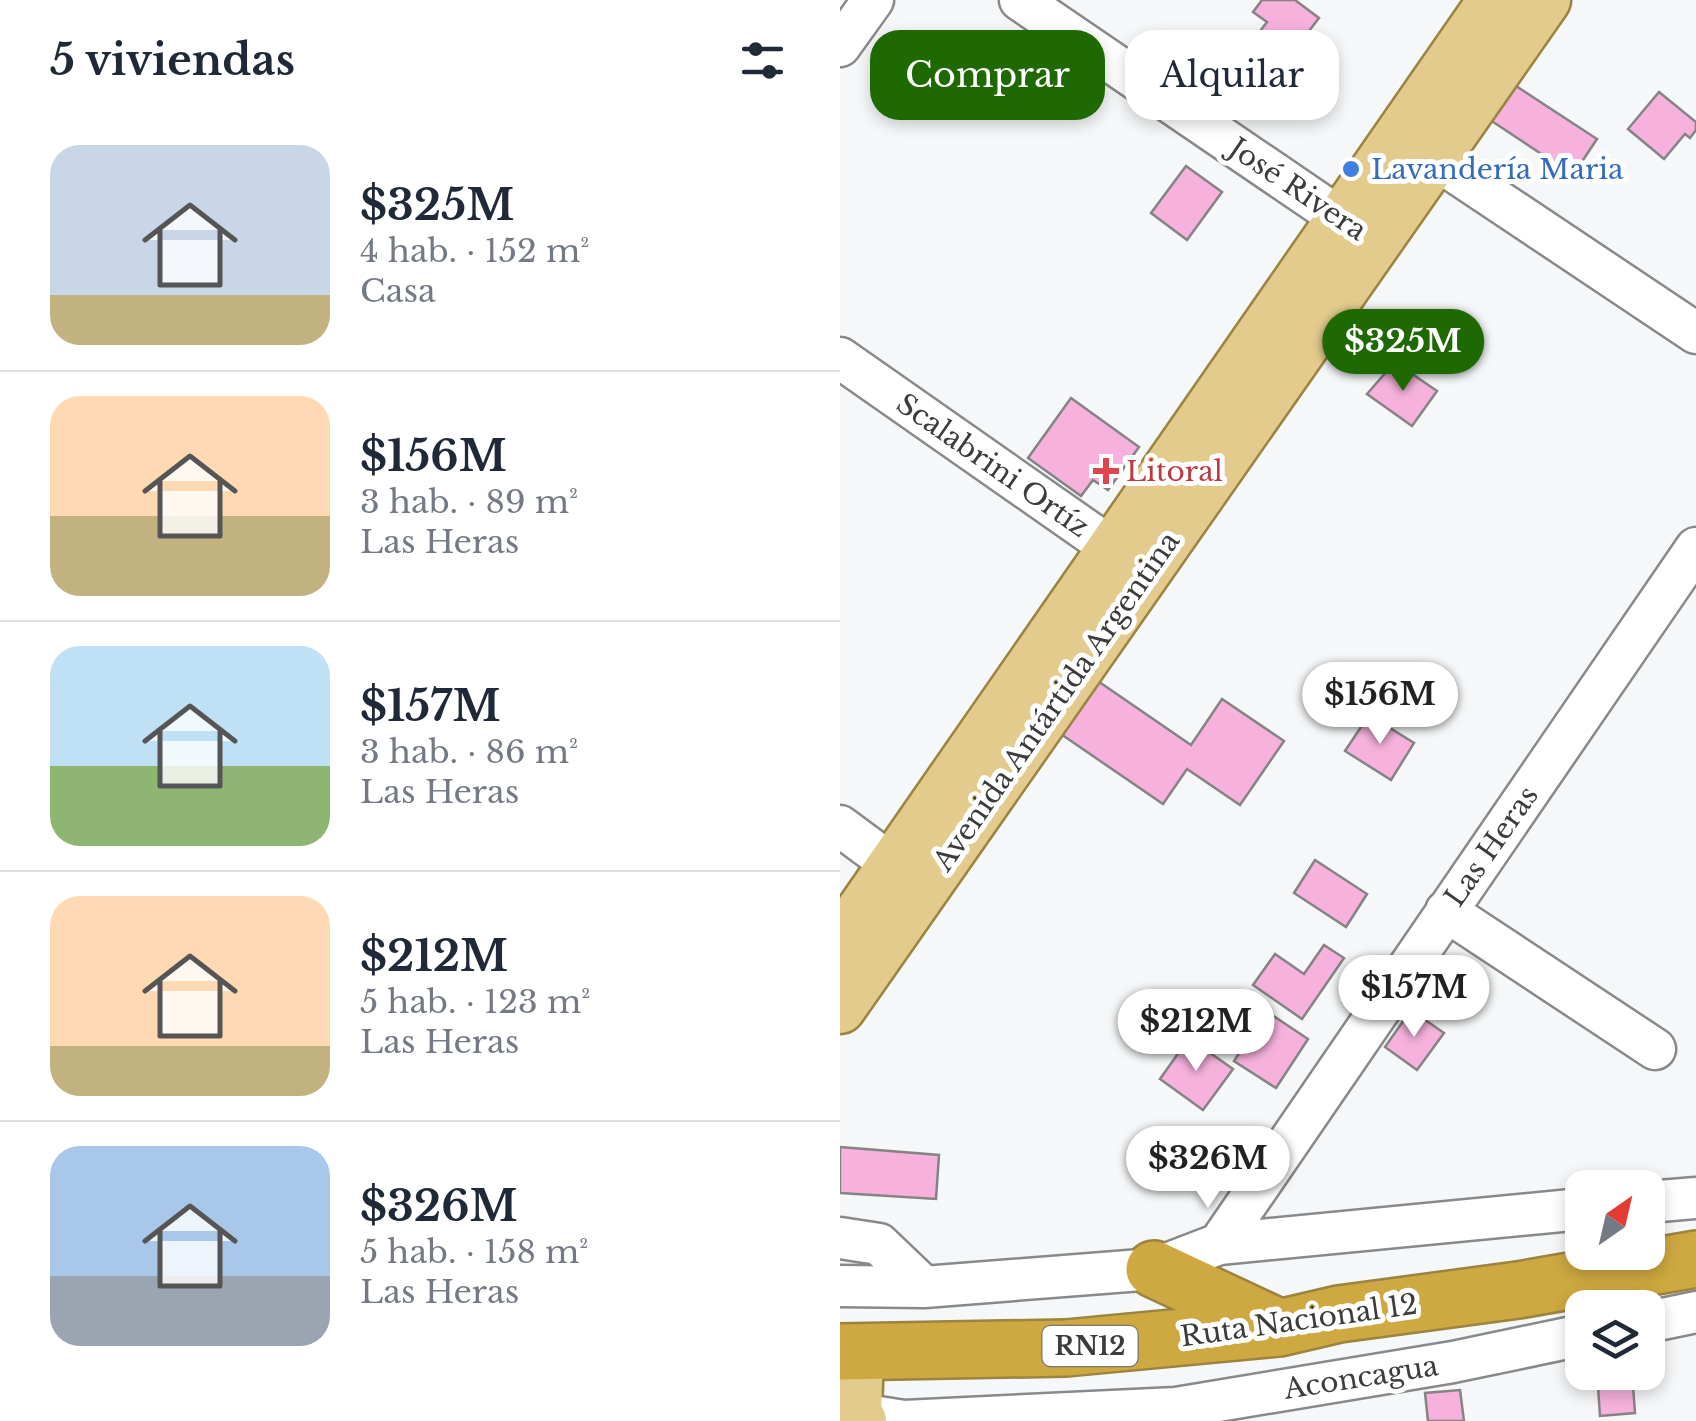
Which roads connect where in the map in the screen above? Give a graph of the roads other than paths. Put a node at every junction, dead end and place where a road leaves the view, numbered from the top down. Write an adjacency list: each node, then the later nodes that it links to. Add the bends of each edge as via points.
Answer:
1 (873, 0): 5 (street)
2 (1020, 0): 7 (street, José Rivera)
3 (1494, 0): 7 (main road, Avenida Antártida Argentina)
4 (1545, 0): 6 (main road, Avenida Antártida Argentina)
5 (840, 46)
6 (1434, 158): 7 (main road, Avenida Antártida Argentina); 8 (street)
7 (1359, 231): 11 (main road, Avenida Antártida Argentina)
8 (1696, 333)
9 (840, 358): 11 (street, Scalabrini Ortíz)
10 (1696, 548): 14 (street, Las Heras)
11 (1129, 561): 13 (main road, Avenida Antártida Argentina)
12 (840, 826): 13 (street)
13 (908, 877): 15 (main road, Avenida Antártida Argentina); 16 (main road, Avenida Antártida Argentina)
14 (1446, 911): 17 (street); 22 (street, Las Heras)
15 (840, 942)
16 (840, 1008)
17 (1655, 1049)
18 (1696, 1198): 19 (street)
19 (1665, 1201)
20 (1565, 1210): 22 (street)
21 (840, 1238): 26 (street, via 879,1244)
22 (1219, 1244): 24 (street)
23 (1696, 1259): 29 (highway, Ruta Nacional 12 / RN12)
24 (1154, 1270): 26 (street); 29 (highway)
25 (849, 1286): 26 (street); 31 (street)
26 (924, 1287)
27 (1696, 1312): 28 (street)
28 (1665, 1318)
29 (1279, 1328): 31 (highway, Ruta Nacional 12 / RN12, via 1066,1348)
30 (1565, 1339): 32 (street, Aconcagua, via 1176,1408 904,1421)
31 (849, 1352): 32 (main road)
32 (852, 1415)

